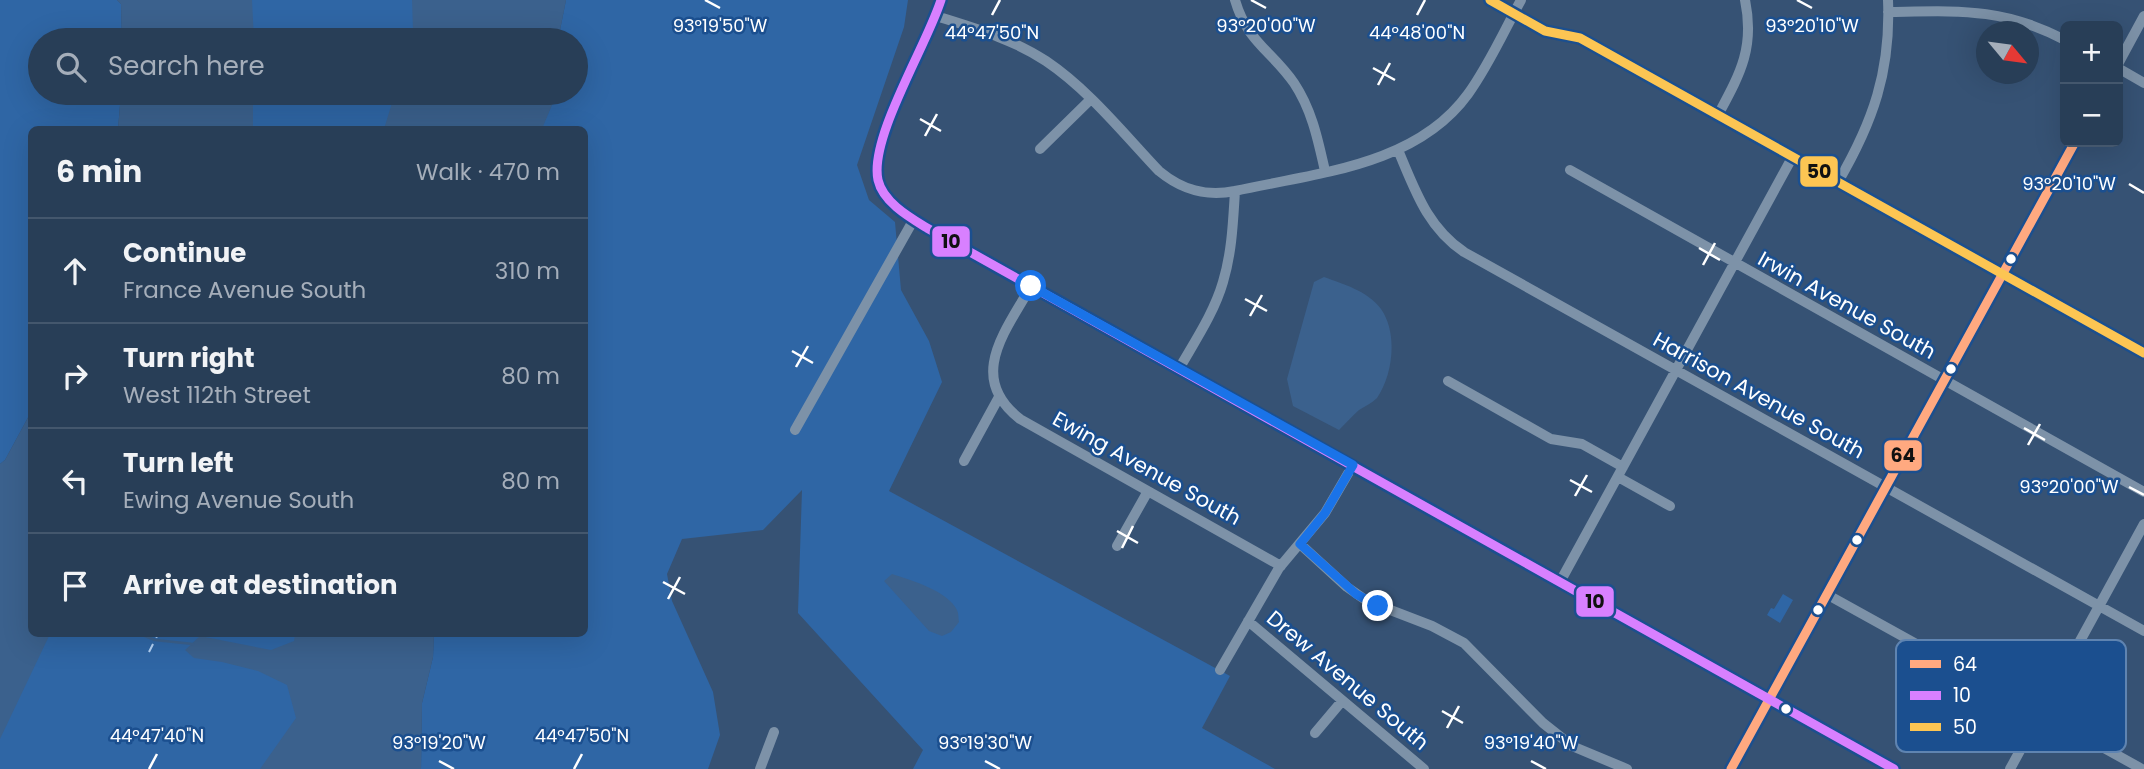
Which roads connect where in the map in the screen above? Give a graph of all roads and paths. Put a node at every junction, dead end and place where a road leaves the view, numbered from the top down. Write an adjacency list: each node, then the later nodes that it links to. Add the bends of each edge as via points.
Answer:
1 (941, 0): 9 (street)
2 (1235, 0): 22 (street, via 1255,41 1282,68 1305,102)
3 (1490, 0): 8 (street)
4 (1521, 0): 8 (street)
5 (1745, 0): 16 (street, via 1749,18 1746,55)
6 (1888, 0): 7 (street)
7 (1888, 12): 11 (street, via 1998,14); 23 (street, via 1888,47 1877,104)
8 (1514, 13): 16 (street, via 1545,31 1580,38); 19 (street, via 1481,74 1453,113)
9 (936, 16): 15 (street, via 1023,48 1065,75); 25 (street, via 890,117 878,162 884,194)
10 (2144, 16): 12 (street)
11 (2060, 37)
12 (2123, 56)
13 (2123, 69): 14 (street)
14 (2144, 83)
15 (1091, 99): 18 (street); 24 (street, via 1172,181 1202,193)
16 (1718, 115): 20 (street)
17 (2073, 147): 27 (street)
18 (1040, 149)
19 (1398, 150): 22 (street); 31 (street, Harrison Avenue South, via 1429,218 1450,243)
20 (1793, 156): 23 (street); 26 (street)
21 (1570, 170): 26 (street, Irwin Avenue South)
22 (1325, 171): 24 (street)
23 (1838, 182): 27 (street)
24 (1235, 191): 30 (street, via 1223,283)
25 (914, 219): 28 (street); 35 (street)
26 (1734, 263): 31 (street); 33 (street, Irwin Avenue South)
27 (2003, 275): 29 (street); 33 (street)
28 (1031, 286): 30 (street); 34 (street, via 994,356)
29 (2144, 353)
30 (1179, 369): 37 (street)
31 (1676, 370): 38 (street); 39 (street, Harrison Avenue South)
32 (1448, 382): 38 (street, via 1551,439 1581,444)
33 (1944, 382): 39 (street); 41 (street, Irwin Avenue South)
34 (999, 397): 36 (street); 40 (street, Ewing Avenue South, via 1020,419)
35 (795, 430)
36 (964, 461)
37 (1353, 465): 44 (street); 47 (street)
38 (1620, 472): 42 (street); 47 (street)
39 (1886, 488): 48 (street); 49 (street, Harrison Avenue South)
40 (1148, 491): 45 (street); 46 (street, Ewing Avenue South)
41 (2144, 492)
42 (1670, 506)
43 (2144, 524): 49 (street)
44 (1300, 544): 46 (street); 63 (street, via 1367,601 1464,643 1572,746)
45 (1117, 546)
46 (1281, 566): 50 (street)
47 (1560, 582): 55 (street)
48 (1828, 595): 52 (street); 55 (street)
49 (2099, 606): 51 (street, Harrison Avenue South); 53 (street)
50 (1248, 621): 54 (street); 56 (street, Drew Avenue South)
51 (2144, 631)
52 (1909, 640)
53 (2081, 640)
54 (1220, 670)
55 (1770, 700): 64 (street); 65 (street)
56 (1342, 701): 58 (street); 62 (street, Drew Avenue South)
57 (774, 732): 61 (street)
58 (1315, 733)
59 (2019, 752): 66 (street)
60 (2111, 752): 67 (street)
61 (760, 769)
62 (1423, 769)
63 (1627, 769)
64 (1731, 769)
65 (1894, 769)
66 (2010, 769)
67 (2142, 769)

